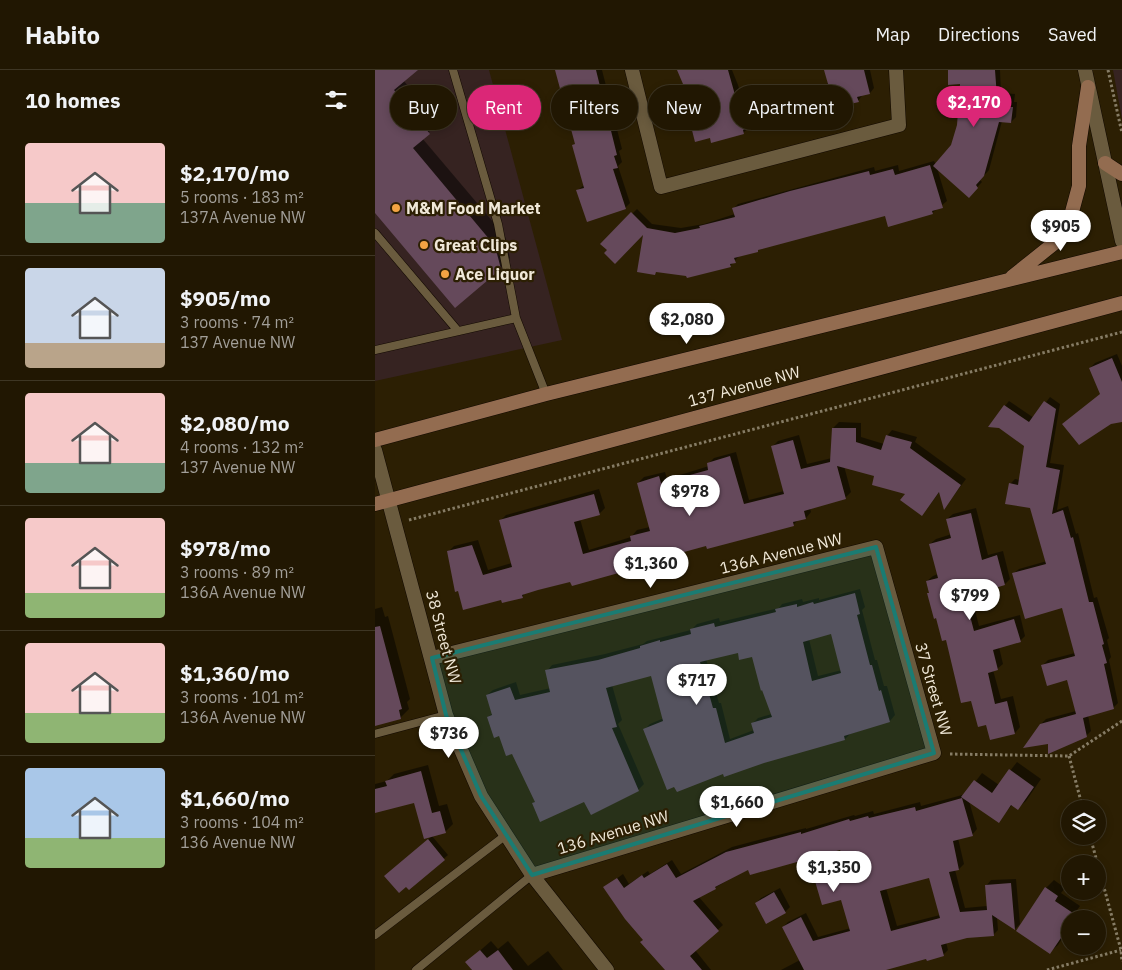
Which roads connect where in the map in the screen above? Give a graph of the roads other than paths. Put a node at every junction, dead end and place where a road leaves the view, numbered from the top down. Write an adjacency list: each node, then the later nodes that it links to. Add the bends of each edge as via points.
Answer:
1 (453, 70): 13 (lane, via 498,224)
2 (632, 70): 3 (street, via 661,187 899,125)
3 (896, 70)
4 (1085, 70): 5 (street)
5 (1088, 87): 6 (street); 11 (main road, via 1079,146 1079,186 1069,223 1057,241)
6 (1105, 163): 7 (main road); 9 (street)
7 (1122, 174)
8 (375, 233): 14 (lane)
9 (1122, 241)
10 (1122, 252): 11 (main road)
11 (1007, 280): 16 (main road)
12 (1122, 303): 19 (main road, 137 Avenue NW)
13 (516, 318): 14 (lane); 16 (lane)
14 (458, 331): 15 (lane)
15 (375, 350)
16 (546, 394): 17 (main road)
17 (375, 440)
18 (375, 450): 19 (street, 38 Street NW)
19 (389, 500): 20 (main road, 137 Avenue NW); 22 (street, 38 Street NW)
20 (375, 504)
21 (877, 547): 22 (street, 136A Avenue NW); 25 (street, 37 Street NW)
22 (432, 658): 23 (street, 38 Street NW)
23 (446, 715): 24 (lane); 26 (street, 38 Street NW, via 481,796)
24 (375, 734)
25 (934, 753): 27 (street, 136 Avenue NW)
26 (506, 835): 27 (street, 38 Street NW); 28 (lane)
27 (532, 875): 29 (lane); 30 (street, 38 Street NW)
28 (375, 935)
29 (416, 970)
30 (607, 970)

